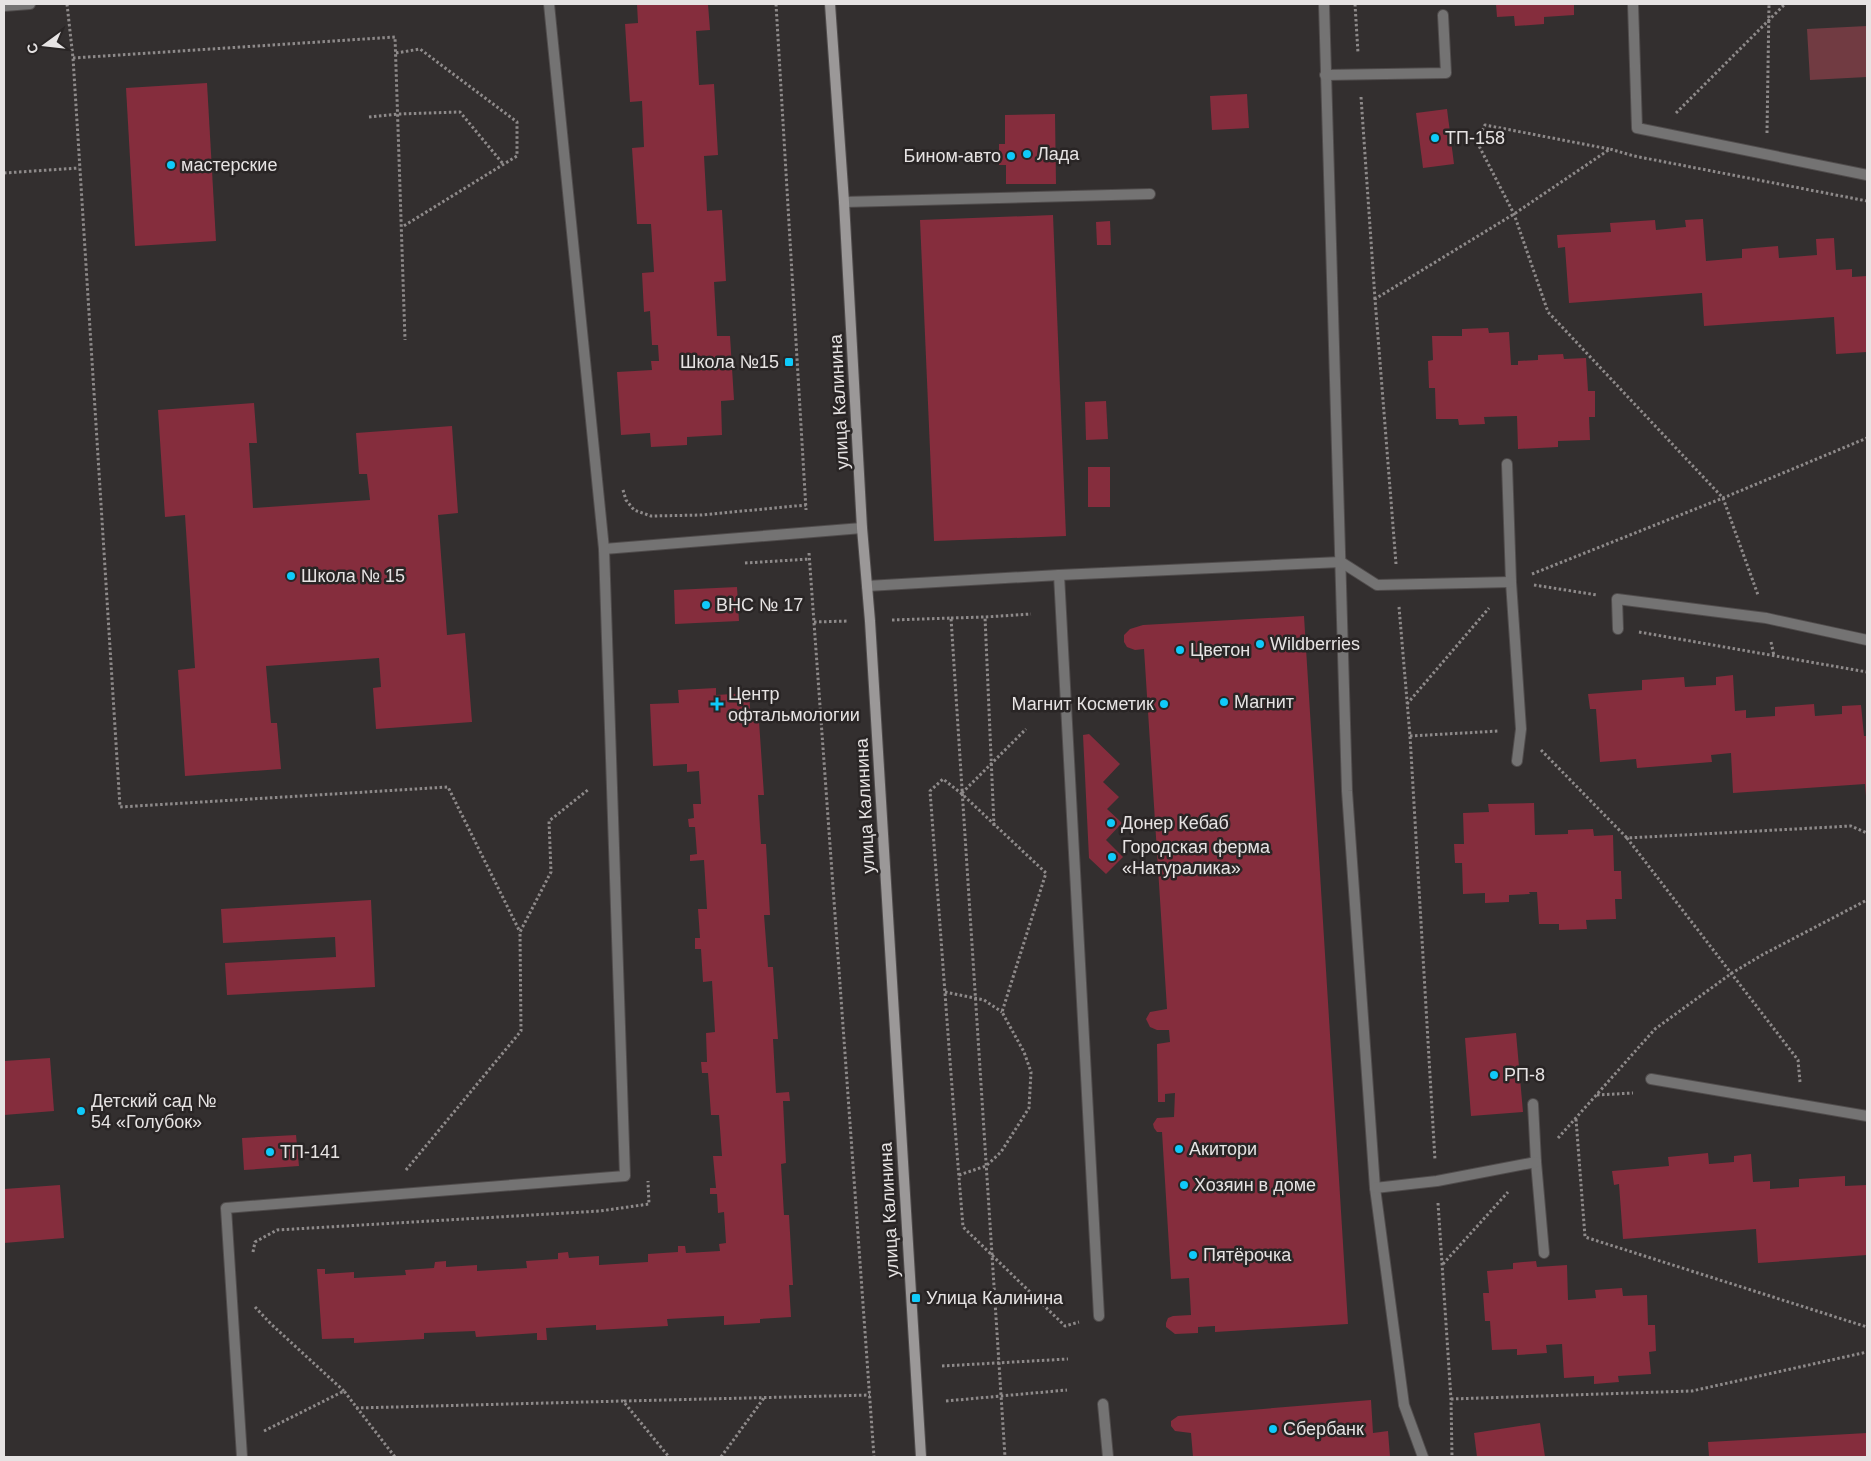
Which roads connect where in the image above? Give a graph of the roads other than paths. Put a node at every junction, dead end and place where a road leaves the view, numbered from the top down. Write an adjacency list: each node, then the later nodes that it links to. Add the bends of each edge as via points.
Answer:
1 (30, 4): 6 (lane)
2 (549, 4): 14 (lane)
3 (830, 4): 11 (street, улица Калинина)
4 (1324, 4): 8 (lane)
5 (1633, 4): 9 (lane, via 1637,128)
6 (4, 6)
7 (1443, 15): 8 (lane, via 1446,73)
8 (1326, 75): 15 (lane)
9 (1867, 175)
10 (1150, 194): 11 (lane)
11 (844, 202): 13 (street, улица Калинина)
12 (1507, 464): 17 (lane)
13 (862, 528): 14 (lane); 18 (street, улица Калинина)
14 (604, 548): 30 (lane, via 625,1176 226,1208)
15 (1341, 562): 16 (lane); 17 (lane, via 1377,585); 26 (lane, via 1347,791)
16 (1059, 575): 18 (lane); 28 (lane)
17 (1511, 582): 21 (lane, via 1521,729)
18 (867, 586): 31 (street, улица Калинина)
19 (1618, 629): 20 (lane, via 1617,598 1766,618)
20 (1867, 640)
21 (1517, 761)
22 (1651, 1079): 24 (lane)
23 (1533, 1104): 25 (lane)
24 (1867, 1116)
25 (1536, 1162): 26 (lane, via 1437,1181); 27 (lane)
26 (1375, 1188): 33 (lane, via 1404,1406)
27 (1544, 1253)
28 (1099, 1316)
29 (1103, 1404): 32 (lane)
30 (242, 1457)
31 (921, 1457)
32 (1108, 1457)
33 (1422, 1457)

